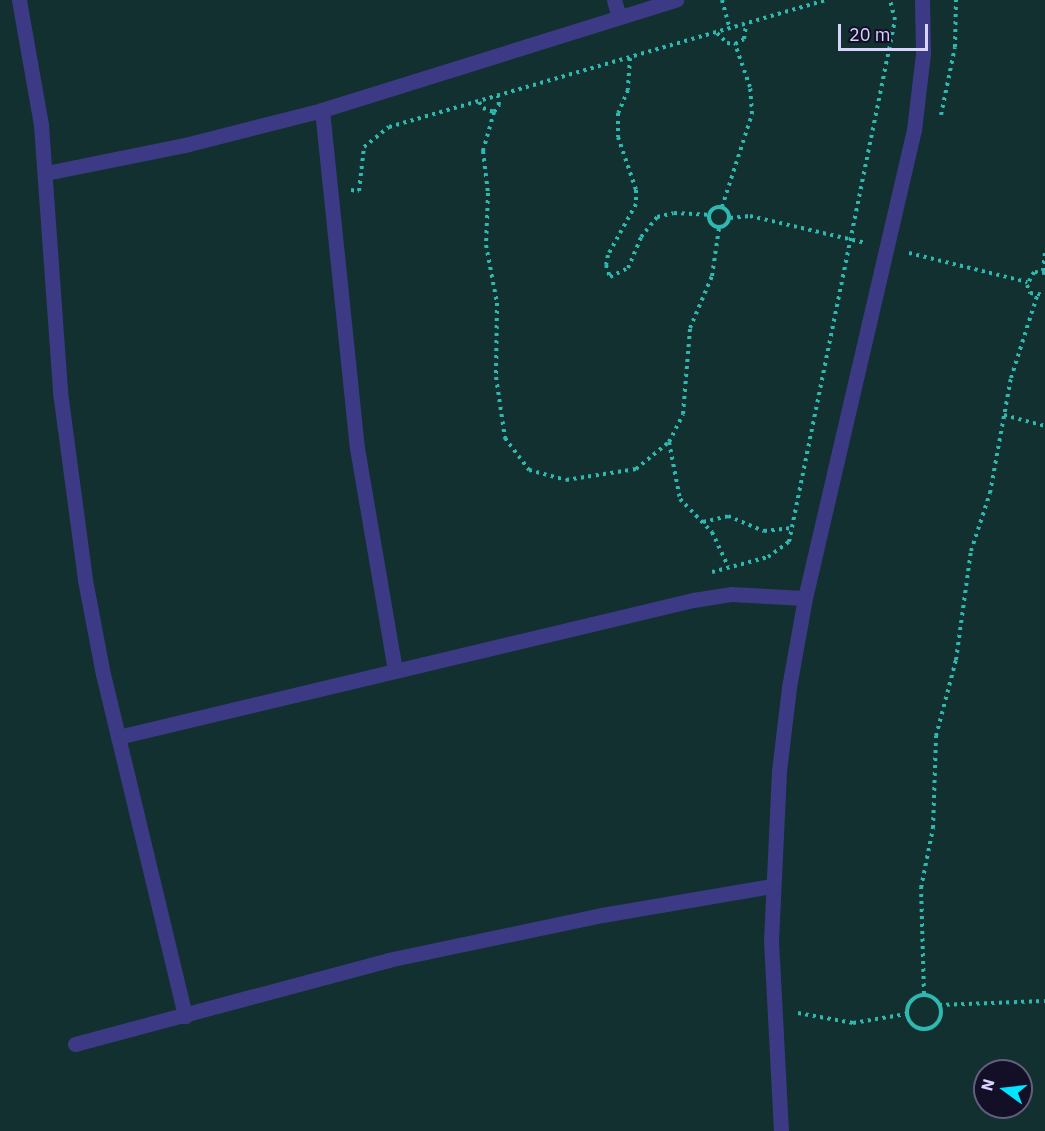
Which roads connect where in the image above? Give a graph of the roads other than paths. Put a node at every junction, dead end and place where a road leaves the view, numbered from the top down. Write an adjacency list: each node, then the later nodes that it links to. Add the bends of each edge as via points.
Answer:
1 (19, 0): 7 (street, via 35,77)
2 (615, 0): 5 (street)
3 (673, 0): 5 (street)
4 (922, 0): 8 (street, via 923,52 914,130)
5 (619, 16): 6 (street)
6 (322, 110): 7 (street, via 185,145); 9 (street, via 356,436)
7 (46, 173): 10 (street, via 54,325 71,487 85,580)
8 (805, 598): 9 (street, via 731,594 693,600); 11 (street, via 779,771)
9 (395, 670): 10 (street)
10 (118, 736): 12 (street)
11 (772, 886): 12 (street, via 602,915 388,960); 14 (street)
12 (185, 1016): 13 (street)
13 (75, 1044)
14 (781, 1131)

